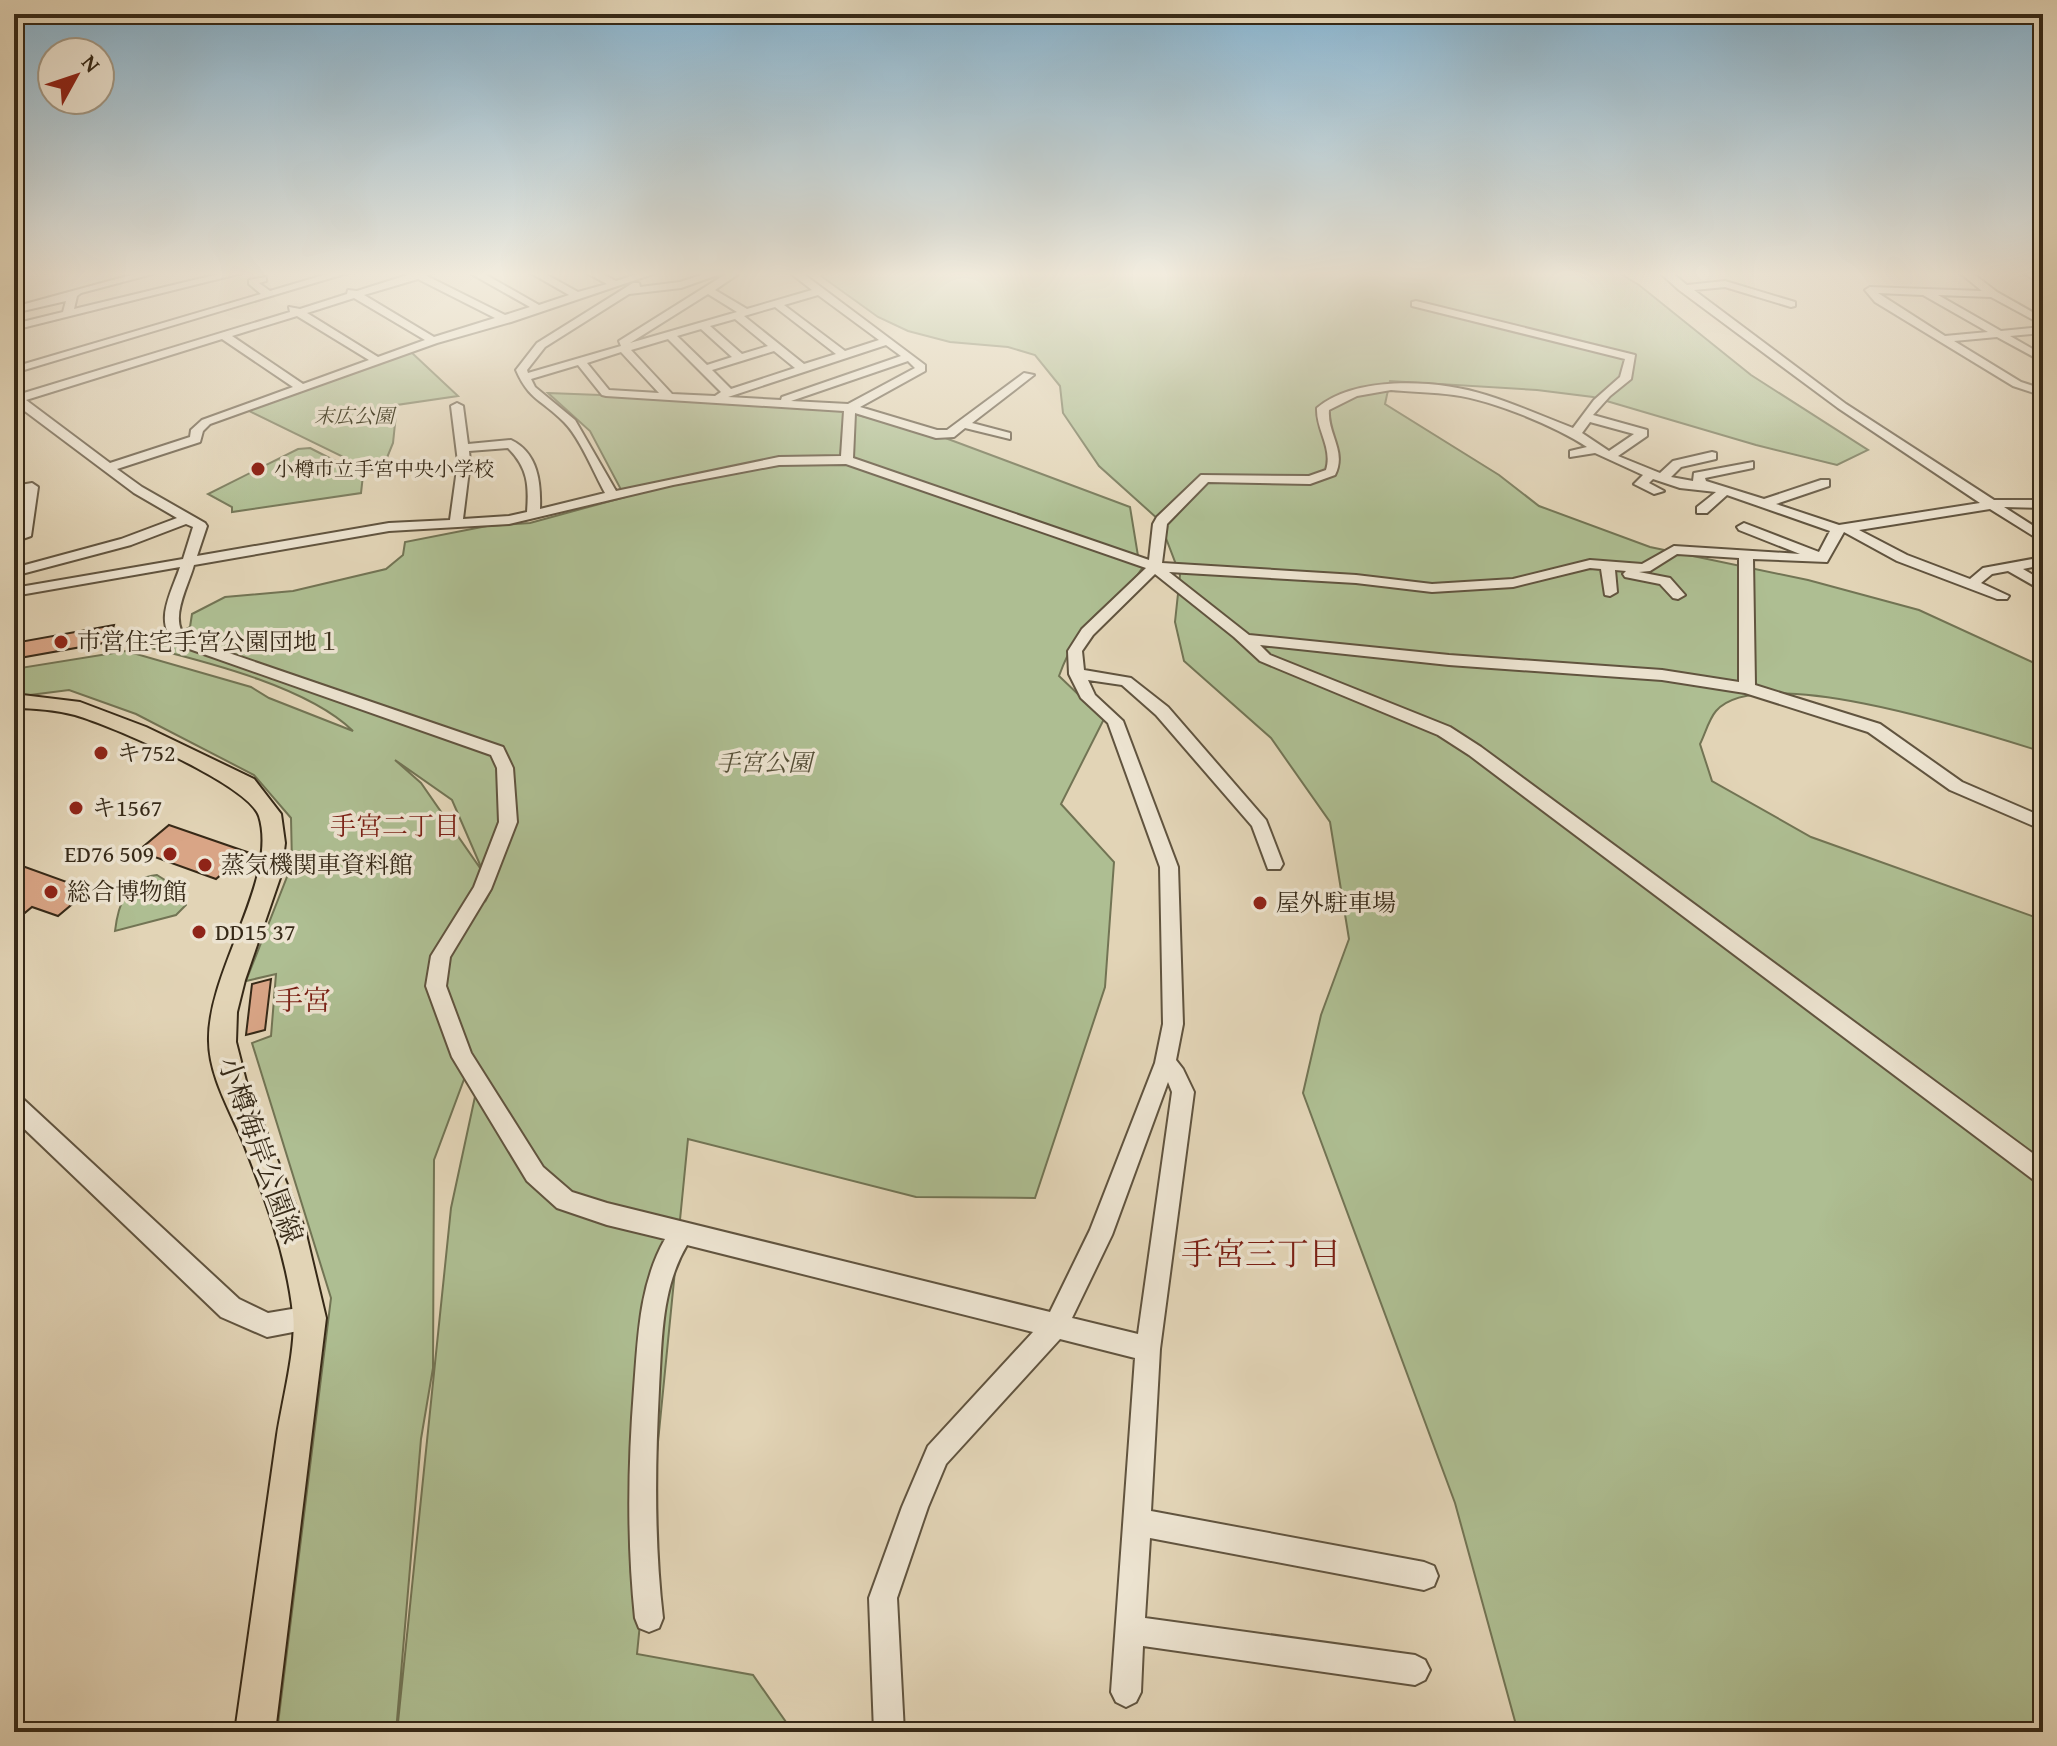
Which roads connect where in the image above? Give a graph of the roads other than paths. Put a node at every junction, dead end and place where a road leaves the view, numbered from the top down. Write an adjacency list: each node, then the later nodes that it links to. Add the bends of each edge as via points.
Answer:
1 (68, 353): 28 (street)
2 (131, 353): 24 (street)
3 (162, 353): 24 (street)
4 (251, 353): 31 (street)
5 (365, 353): 25 (street)
6 (401, 353): 25 (street)
7 (531, 353): 30 (street)
8 (608, 353): 19 (street)
9 (628, 353): 34 (street)
10 (689, 353): 27 (street)
11 (735, 353): 22 (street)
12 (755, 353): 22 (street)
13 (784, 353): 26 (street)
14 (849, 353): 20 (street)
15 (904, 353): 21 (street)
16 (1617, 353): 40 (street, via 1631,357 1625,379)
17 (1772, 353): 61 (street, via 1888,438)
18 (1968, 353): 33 (street, via 2017,384)
19 (603, 355): 23 (street)
20 (844, 355): 26 (street)
21 (909, 357): 37 (street); 39 (street, via 921,369)
22 (740, 358): 27 (street)
23 (579, 360): 30 (street); 34 (street, via 606,393)
24 (139, 361): 36 (street)
25 (379, 362): 31 (street)
26 (802, 368): 32 (street)
27 (705, 369): 32 (street)
28 (14, 370)
29 (1028, 375): 41 (street)
30 (522, 378): 59 (street, via 571,422)
31 (302, 388): 51 (street, via 206,422 196,439 182,446)
32 (728, 392): 35 (street)
33 (2043, 393)
34 (668, 396): 35 (street)
35 (713, 398): 37 (street)
36 (15, 399): 51 (street)
37 (776, 403): 39 (street)
38 (457, 406): 44 (street)
39 (850, 408): 41 (street, via 936,434 950,434); 49 (street)
40 (1586, 417): 42 (street); 48 (street, via 1643,433)
41 (963, 424): 43 (street)
42 (1574, 433): 45 (street); 75 (street, via 1512,407 1452,391 1391,387 1354,393 1323,408 1321,419 1335,446 1331,472 1310,480 1205,478 1160,524)
43 (1006, 436)
44 (462, 448): 64 (street, via 511,444 524,455 535,478); 66 (street)
45 (1595, 449): 46 (street); 48 (street)
46 (1574, 454)
47 (1712, 456): 52 (street, via 1677,464)
48 (1609, 457): 52 (street)
49 (847, 460): 59 (street, via 779,461); 75 (street)
50 (1749, 465): 53 (street, via 1698,476)
51 (107, 468): 65 (street)
52 (1657, 481): 53 (street)
53 (1700, 483): 57 (street)
54 (1825, 483): 58 (street)
55 (1777, 485): 58 (street)
56 (14, 490): 69 (street, via 32,487 24,536)
57 (1724, 491): 60 (street); 63 (street)
58 (1791, 494): 60 (street)
59 (612, 495): 64 (street)
60 (1763, 504): 68 (street)
61 (1993, 504): 62 (street); 68 (street); 70 (street)
62 (2043, 504)
63 (1702, 510)
64 (533, 515): 66 (street)
65 (189, 518): 73 (street, via 200,526); 78 (street, via 126,542)
66 (456, 524): 73 (street, via 389,527)
67 (1744, 527): 72 (street)
68 (1841, 528): 72 (street); 79 (street, via 1902,558)
69 (14, 538)
70 (2043, 538)
71 (1746, 554): 72 (street); 76 (street, via 1674,550 1645,568); 87 (street)
72 (1823, 557)
73 (188, 559): 81 (street); 94 (street, via 170,620 173,634 183,642 497,751 505,768 508,822 482,889 441,956 436,986 446,1019 462,1057 535,1174 565,1200)
74 (2043, 561): 77 (street)
75 (1155, 567): 76 (street, via 1432,588 1513,583 1568,568); 85 (street); 86 (street, via 1087,632 1075,651)
76 (1607, 567): 82 (street); 83 (street, via 1665,581)
77 (2011, 567): 79 (street, via 1988,571); 80 (street)
78 (14, 572)
79 (1973, 583): 84 (street)
80 (2043, 587)
81 (14, 592)
82 (1610, 592)
83 (1678, 595)
84 (2002, 596)
85 (1248, 639): 87 (street, via 1662,675); 93 (street, via 1265,658 1454,737)
86 (1077, 674): 90 (street, via 1126,681 1162,711 1260,824); 91 (street, via 1089,698 1115,721 1169,867 1173,1024)
87 (1747, 688): 89 (street, via 1874,728 1956,786)
88 (14, 701): 95 (main road, 小樽海岸公園線, via 45,701 98,713 242,783 272,814 273,860 227,985 222,1042 302,1261)
89 (2043, 824)
90 (1274, 864)
91 (1165, 1063): 96 (street, via 1100,1235); 97 (street, via 1183,1092)
92 (14, 1105): 95 (street, via 230,1308 267,1325)
93 (2043, 1174)
94 (683, 1231): 96 (street); 100 (street, via 659,1284 649,1351 642,1561)
95 (310, 1318): 104 (main road, 小樽海岸公園線)
96 (1056, 1326): 97 (street); 105 (street, via 937,1455 883,1598)
97 (1148, 1349): 98 (street)
98 (1137, 1522): 99 (street); 101 (street)
99 (1424, 1576)
100 (649, 1618)
101 (1130, 1630): 102 (street); 103 (street)
102 (1415, 1670)
103 (1126, 1692)
104 (255, 1732)
105 (889, 1732)

